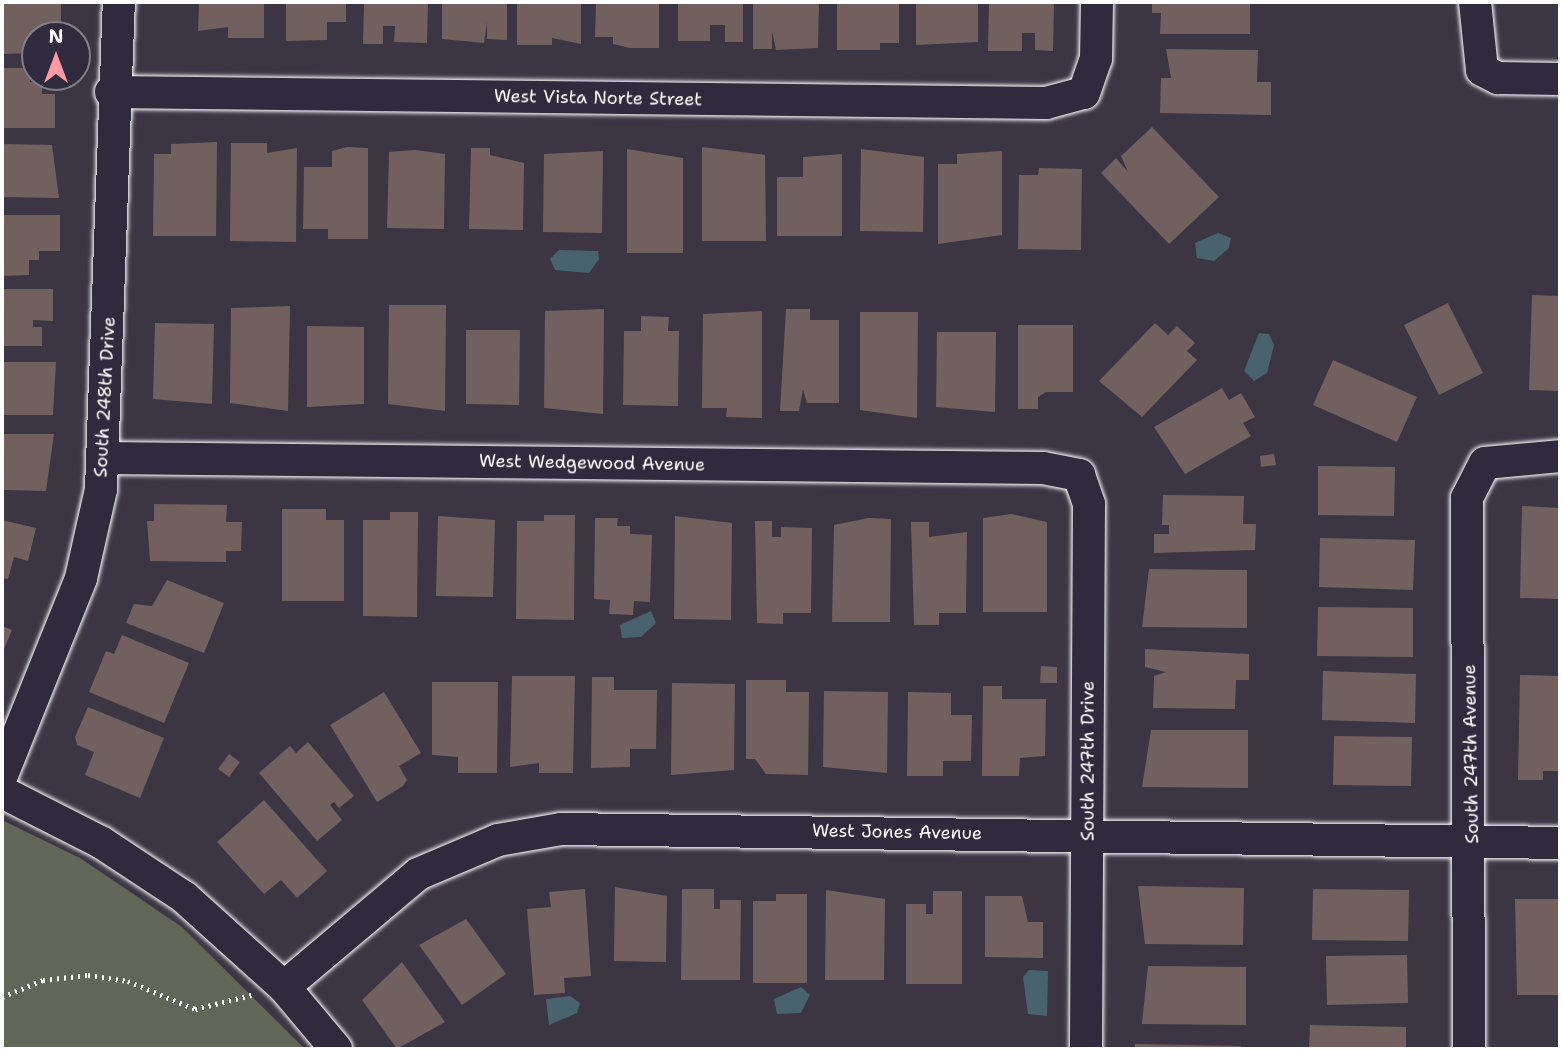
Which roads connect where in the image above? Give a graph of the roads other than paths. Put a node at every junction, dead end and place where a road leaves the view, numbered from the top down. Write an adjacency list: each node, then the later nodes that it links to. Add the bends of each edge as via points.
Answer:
1 (119, 2): 5 (street, South 248th Drive)
2 (1097, 2): 5 (street, West Vista Norte Street, via 1096,59 1084,93 1046,103)
3 (1475, 2): 4 (street, via 1482,70 1498,78)
4 (1560, 79)
5 (111, 92): 7 (street, South 248th Drive)
6 (1560, 456): 12 (street, South 247th Avenue, via 1485,463 1467,498)
7 (105, 458): 8 (street, West Wedgewood Avenue, via 1043,468); 9 (street, South 248th Drive, via 81,578)
8 (1079, 475): 11 (street, South 247th Drive, via 1089,505)
9 (2, 775)
10 (2, 792): 14 (street, via 145,870)
11 (1088, 836): 12 (street, West Jones Avenue); 14 (street, West Jones Avenue, via 602,828 529,833 465,851 399,886); 16 (street, South 247th Drive)
12 (1472, 843): 13 (street, West Jones Avenue); 17 (street, South 247th Avenue)
13 (1560, 843)
14 (269, 990): 15 (street)
15 (336, 1049)
16 (1086, 1049)
17 (1469, 1049)

